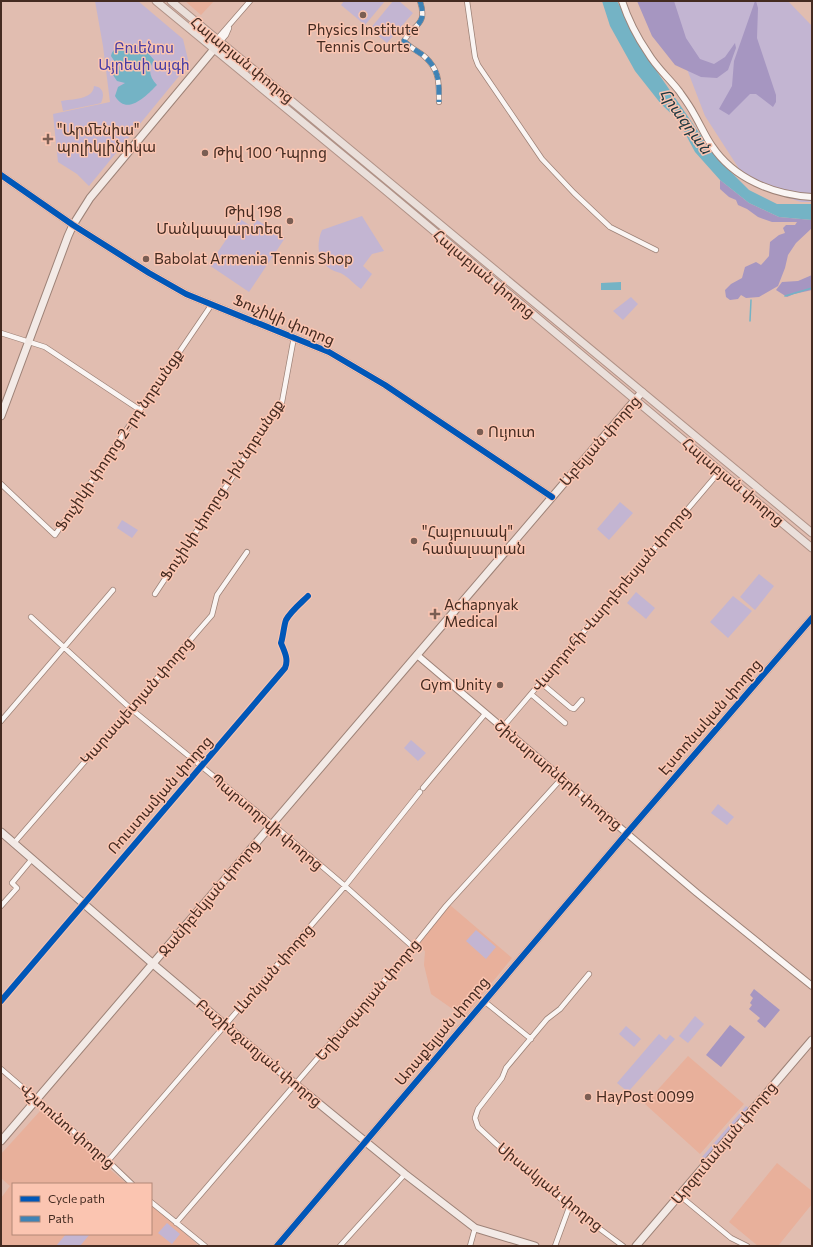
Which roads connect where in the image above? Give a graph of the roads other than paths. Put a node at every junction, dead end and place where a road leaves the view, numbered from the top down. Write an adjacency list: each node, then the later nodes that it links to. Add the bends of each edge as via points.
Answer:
1 (156, 1): 8 (main road, Հալաբյան փողոց)
2 (171, 1): 7 (main road, Հալաբյան փողոց)
3 (250, 1): 7 (street, via 229,26 226,36)
4 (420, 1): 9 (street, via 424,11 422,19 404,41 434,67 439,81)
5 (467, 1): 13 (street, via 478,65 542,159 610,227)
6 (622, 1): 11 (street, via 648,54 694,113 712,147 732,168 753,182 770,189 796,196)
7 (218, 40): 8 (main road); 14 (main road, Հալաբյան փողոց)
8 (212, 48): 12 (main road, via 90,198); 15 (main road, Հալաբյան փողոց)
9 (439, 102)
10 (1, 175): 12 (street, Ֆուչիկի փողոց)
11 (812, 197)
12 (72, 224): 16 (street, Ֆուչիկի փողոց, via 155,277 186,294); 19 (main road)
13 (656, 250)
14 (480, 258): 15 (main road, via 474,259); 20 (main road, Հալաբյան փողոց)
15 (474, 265): 21 (main road, Հալաբյան փողոց)
16 (212, 304): 18 (street, Ֆուչիկի փողոց); 24 (street, Ֆուչիկի փողոց 2-րդ նրբանցք)
17 (1, 333): 19 (street)
18 (294, 337): 29 (street, Ֆուչիկի փողոց, via 330,352 385,385); 34 (street, Ֆուչիկի փողոց 1-ին նրբանցք, via 282,402)
19 (28, 342): 24 (street, via 45,347); 25 (main road); 26 (main road)
20 (586, 346): 21 (main road, via 585,353); 22 (main road, Հալաբյան փողոց)
21 (579, 354): 23 (main road, Հալաբյան փողոց)
22 (642, 392): 23 (main road, Աբելյան փողոց); 30 (main road, Հալաբյան փողոց)
23 (635, 400): 27 (main road, Հալաբյան փողոց); 29 (main road, Աբելյան փողոց)
24 (140, 410): 28 (street, Ֆուչիկի փողոց 2-րդ նրբանցք, via 55,536)
25 (1, 412)
26 (1, 416)
27 (720, 471): 31 (main road, Հալաբյան փողոց); 40 (street, Վարդուհի Վարդերեսյան փողոց)
28 (1, 484)
29 (552, 497): 39 (main road, Աբելյան փողոց)
30 (812, 533)
31 (812, 548)
32 (247, 552): 43 (street, Կարապետյան փողոց, via 217,594 212,615)
33 (113, 590): 38 (street)
34 (155, 594)
35 (308, 596): 48 (street, Ռուստամյան փողոց, via 285,624 281,642 286,659 285,668)
36 (31, 617): 38 (street, Պարսողովի փողոց)
37 (812, 618): 52 (street, Էստոնական փողոց)
38 (64, 648): 43 (street, Պարսողովի փողոց); 45 (street)
39 (417, 654): 44 (street, Շինարարների փողոց); 50 (main road, Ջանիբեկյան փողոց)
40 (540, 682): 41 (street, Վարդուհի Վարդերեսյան փողոց); 42 (street, via 571,708 574,709)
41 (531, 694): 46 (street); 47 (street, Վարդուհի Վարդերեսյան փողոց)
42 (582, 700)
43 (130, 708): 48 (street, Պարսողովի փողոց); 53 (street, Կարապետյան փողոց)
44 (485, 714): 47 (street, Շինարարների փողոց); 55 (street, Լևոնյան փողոց)
45 (1, 721)
46 (565, 723)
47 (502, 728): 49 (street, Շինարարների փողոց)
48 (201, 767): 50 (street, Պարսողովի փողոց); 56 (street, Ռուստամյան փողոց)
49 (562, 778): 52 (street, Շինարարների փողոց); 58 (street, Եղիազարյան փողոց, via 446,906)
50 (272, 824): 55 (street, Պարսողովի փողոց); 59 (main road, Ջանիբեկյան փողոց)
51 (1, 832): 53 (main road, Բաշինջաղյան փողոց)
52 (627, 833): 61 (street, Շինարարների փողոց); 63 (street, Առաքելյան փողոց)
53 (14, 843): 54 (main road, Բաշինջաղյան փողոց)
54 (32, 859): 56 (main road, Բաշինջաղյան փողոց); 57 (street, via 12,883 17,888)
55 (345, 886): 58 (street, Պարսողովի փողոց); 64 (street, Լևոնյան փողոց)
56 (84, 903): 59 (main road, Բաշինջաղյան փողոց); 62 (street, Ռուստամյան փողոց)
57 (1, 906)
58 (413, 947): 68 (street, Եղիազարյան փողոց)
59 (152, 964): 64 (main road, Բաշինջաղյան փողոց); 69 (main road, Ջանիբեկյան փողոց)
60 (589, 974): 65 (street)
61 (812, 986)
62 (1, 1001)
63 (484, 1001): 65 (street); 71 (street, Առաքելյան փողոց)
64 (226, 1025): 68 (main road, Բաշինջաղյան փողոց); 72 (street, Լևոնյան փողոց)
65 (531, 1039): 77 (street, Սիսակյան փողոց, via 506,1068 502,1078 478,1109 475,1118 478,1127 508,1155)
66 (812, 1040): 75 (main road, Արզումանյան փողոց)
67 (1, 1069): 69 (street, Վշտունու փողոց)
68 (295, 1084): 71 (main road, Բաշինջաղյան փողոց); 78 (street, Եղիազարյան փողոց)
69 (36, 1100): 70 (main road, Ջանիբեկյան փողոց); 72 (street, Վշտունու փողոց)
70 (1, 1141)
71 (366, 1142): 73 (main road, Բաշինջաղյան փողոց); 81 (street, Առաքելյան փողոց)
72 (108, 1161): 74 (street, Վշտունու փողոց)
73 (405, 1174): 79 (main road, Բաշինջաղյան փողոց); 82 (street)
74 (131, 1183)
75 (680, 1195): 87 (main road, Արզումանյան փողոց); 88 (street, via 731,1238)
76 (152, 1203): 78 (street)
77 (570, 1205): 85 (street); 86 (street, Սիսակյան փողոց)
78 (176, 1223): 80 (street)
79 (475, 1228): 83 (street); 84 (main road, Բաշինջաղյան փողոց)
80 (205, 1246)
81 (277, 1246)
82 (340, 1246)
83 (470, 1246)
84 (535, 1246)
85 (555, 1246)
86 (623, 1246)
87 (636, 1246)
88 (747, 1246)

